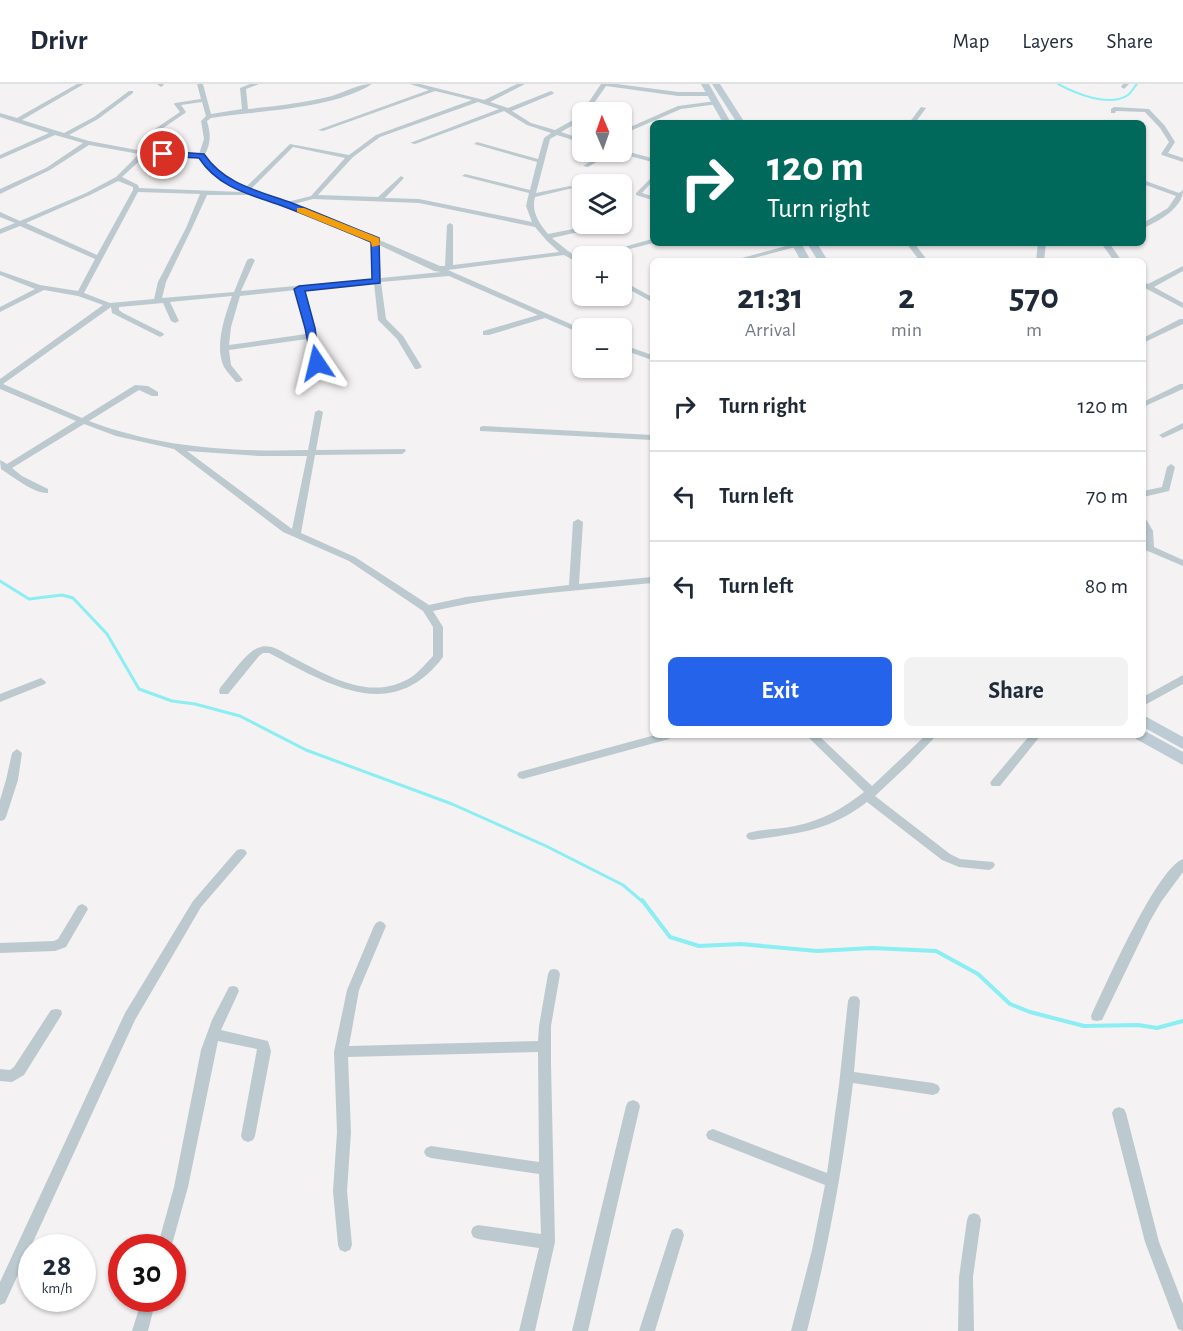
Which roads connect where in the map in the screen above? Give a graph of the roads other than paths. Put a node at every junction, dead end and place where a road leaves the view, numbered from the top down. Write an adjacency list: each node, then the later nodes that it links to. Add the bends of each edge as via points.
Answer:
1 (81, 84): 26 (street)
2 (200, 84): 15 (street)
3 (256, 84): 20 (street, via 243,88)
4 (369, 84): 20 (street, via 330,98)
5 (413, 84): 11 (street)
6 (454, 84): 11 (street)
7 (522, 84): 16 (street)
8 (604, 84): 14 (street, via 678,94); 17 (street)
9 (705, 84): 14 (main road)
10 (716, 84): 28 (main road)
11 (439, 90): 16 (street); 33 (street)
12 (131, 92): 36 (street)
13 (551, 93): 21 (street)
14 (711, 94): 18 (main road)
15 (204, 100): 24 (street); 41 (street, via 177,104 183,112 151,134)
16 (482, 101): 21 (street); 45 (street, via 378,136)
17 (592, 102)
18 (716, 103): 27 (main road); 32 (street, via 680,106)
19 (923, 108): 29 (street)
20 (244, 110): 24 (street)
21 (506, 110): 35 (street); 39 (street)
22 (1113, 111): 47 (street, via 1147,110 1172,142 1164,154)
23 (0, 115): 25 (street)
24 (209, 116): 43 (street, via 204,121 207,134)
25 (9, 117): 26 (street); 30 (street)
26 (18, 120): 34 (street)
27 (725, 120)
28 (739, 120)
29 (914, 120)
30 (0, 122)
31 (572, 124): 35 (street)
32 (632, 128)
33 (321, 130)
34 (56, 132): 36 (street); 44 (street)
35 (553, 133): 37 (street); 48 (street, via 543,145)
36 (65, 135): 38 (street)
37 (572, 138)
38 (88, 143): 41 (street); 59 (street)
39 (413, 143)
40 (477, 144): 48 (street)
41 (142, 152): 43 (street); 52 (street)
42 (632, 155): 46 (street)
43 (201, 156): 58 (street, via 217,175)
44 (0, 157)
45 (349, 157): 58 (street, via 292,146); 64 (street)
46 (650, 159)
47 (1183, 160)
48 (540, 161): 61 (street)
49 (593, 162): 50 (street)
50 (586, 166)
51 (465, 176): 61 (street)
52 (118, 178): 57 (street, via 132,183); 69 (street)
53 (401, 178): 66 (street)
54 (650, 181): 65 (street, via 638,194)
55 (1146, 183): 62 (street)
56 (570, 188): 61 (street)
57 (136, 190): 60 (street); 82 (street)
58 (246, 191): 63 (street)
59 (0, 192)
60 (204, 193): 63 (street); 99 (street, via 162,282)
61 (531, 194): 72 (street, via 531,215)
62 (1182, 194): 70 (street, via 1170,209)
63 (261, 195): 67 (street)
64 (313, 196): 66 (street); 67 (street)
65 (650, 197)
66 (380, 199): 72 (street, via 450,206)
67 (286, 204): 76 (street)
68 (0, 214): 69 (street)
69 (22, 223): 74 (street); 82 (street)
70 (1146, 224)
71 (450, 225): 88 (street)
72 (538, 225): 75 (street)
73 (572, 231): 75 (street)
74 (0, 232)
75 (549, 236): 81 (street)
76 (375, 240): 88 (street, via 436,269); 90 (street)
77 (650, 242): 78 (street)
78 (632, 246)
79 (790, 246): 84 (street)
80 (912, 246): 85 (street)
81 (565, 254): 83 (street); 88 (street)
82 (100, 258): 96 (street)
83 (572, 258)
84 (746, 258)
85 (922, 258)
86 (251, 260): 97 (street)
87 (1183, 268): 91 (street)
88 (449, 271): 90 (street); 103 (street)
89 (0, 273): 93 (street)
90 (376, 281): 95 (street); 115 (street, via 381,321 400,338)
91 (1146, 285)
92 (1146, 286): 101 (street)
93 (42, 288): 96 (street); 102 (street)
94 (632, 288): 98 (street)
95 (299, 289): 97 (street); 109 (street)
96 (80, 294): 100 (street)
97 (237, 295): 99 (street); 111 (street)
98 (650, 299)
99 (162, 302): 100 (street); 104 (street)
100 (112, 305): 108 (street, via 124,317); 117 (street)
101 (1183, 306)
102 (0, 310)
103 (544, 316): 106 (street); 107 (street)
104 (175, 321)
105 (1183, 321): 110 (street)
106 (572, 328)
107 (486, 333)
108 (160, 335)
109 (312, 336): 111 (street); 114 (street)
110 (1146, 339)
111 (225, 348): 116 (street, via 227,366)
112 (632, 350): 113 (street)
113 (650, 357)
114 (317, 363)
115 (418, 367)
116 (239, 380)
117 (0, 384): 122 (street)
118 (1183, 387): 120 (street)
119 (155, 393): 122 (street, via 138,387)
120 (1146, 404)
121 (319, 412): 129 (street)
122 (85, 421): 127 (street, via 120,434); 130 (street)
123 (1183, 426): 125 (street)
124 (483, 429): 126 (street)
125 (1163, 435)
126 (650, 438)
127 (178, 447): 129 (street); 136 (street, via 257,510)
128 (402, 451): 129 (street)
129 (311, 452): 136 (street)
130 (3, 466): 132 (street)
131 (1172, 467): 133 (street, via 1166,489)
132 (45, 491)
133 (1146, 493)
134 (578, 522): 140 (street)
135 (1146, 527): 137 (street)
136 (296, 535): 141 (street, via 352,560)
137 (1147, 548): 138 (street)
138 (1183, 563)
139 (650, 580): 140 (street)
140 (574, 587): 141 (street, via 466,600)
141 (427, 609): 144 (street, via 438,627 438,657 421,675 397,689 375,693 352,690 272,651 261,650)
142 (1183, 679): 146 (street)
143 (41, 682): 145 (street)
144 (224, 691)
145 (0, 698)
146 (1146, 700)
147 (1146, 722): 153 (main road)
148 (658, 738): 156 (street)
149 (814, 738): 158 (street)
150 (929, 738): 158 (street)
151 (1034, 738): 157 (street)
152 (1146, 738): 155 (main road)
153 (1183, 744)
154 (17, 753): 159 (street)
155 (1183, 759)
156 (523, 775)
157 (996, 783)
158 (870, 795): 160 (street, via 837,817 803,829); 163 (street, via 946,858)
159 (0, 817)
160 (752, 836)
161 (241, 853): 191 (street, via 197,904 130,1017)
162 (1183, 864): 171 (street, via 1154,904)
163 (989, 865)
164 (82, 909): 166 (street, via 62,943)
165 (380, 926): 174 (street, via 353,990)
166 (0, 948)
167 (554, 974): 173 (street)
168 (233, 991): 172 (street)
169 (854, 1001): 176 (street)
170 (56, 1014): 175 (street, via 19,1071 12,1076)
171 (1097, 1016)
172 (213, 1034): 181 (street, via 263,1046); 187 (street)
173 (545, 1046): 174 (street); 183 (street)
174 (341, 1052): 190 (street, via 344,1132 340,1191)
175 (0, 1075)
176 (848, 1077): 177 (street); 184 (street)
177 (933, 1089)
178 (633, 1106): 196 (street)
179 (1119, 1113): 193 (street, via 1152,1242)
180 (713, 1134): 184 (street)
181 (248, 1136)
182 (431, 1152): 183 (street)
183 (546, 1169): 189 (street)
184 (833, 1182): 198 (street)
185 (974, 1220): 199 (street, via 966,1277)
186 (477, 1232): 189 (street)
187 (168, 1234)
188 (677, 1234): 197 (street)
189 (548, 1242): 195 (street)
190 (345, 1245)
191 (0, 1298)
192 (145, 1312): 194 (street)
193 (1182, 1321)
194 (140, 1331)
195 (527, 1331)
196 (580, 1331)
197 (647, 1331)
198 (799, 1331)
199 (966, 1331)

